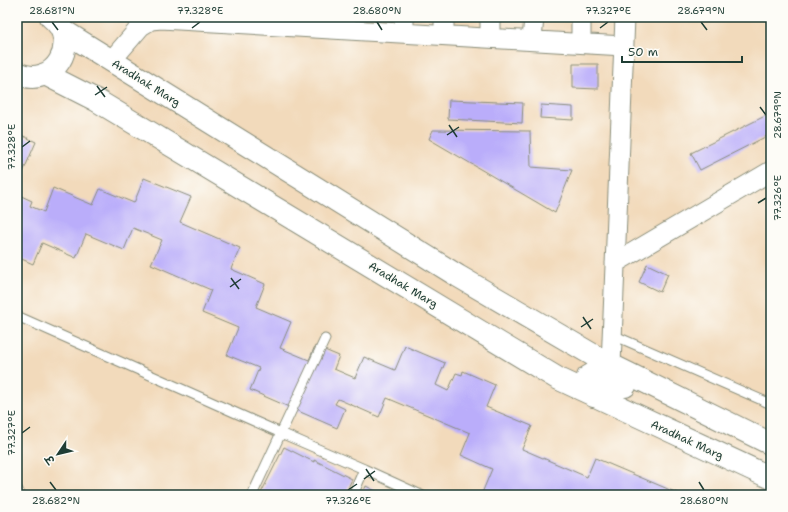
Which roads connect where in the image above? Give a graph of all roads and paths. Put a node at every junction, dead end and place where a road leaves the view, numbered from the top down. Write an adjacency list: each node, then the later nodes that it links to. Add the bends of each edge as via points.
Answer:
1 (490, 17): 12 (street)
2 (534, 17): 13 (street)
3 (581, 17): 14 (street)
4 (625, 17): 15 (street)
5 (218, 20): 6 (street); 16 (street, via 151,20 141,26)
6 (270, 21): 7 (street)
7 (313, 22): 8 (street)
8 (349, 23): 10 (street)
9 (57, 24): 16 (main road, Aradhak Marg); 18 (main road, via 65,43 62,56 56,66)
10 (404, 25): 11 (street)
11 (444, 26): 12 (street)
12 (490, 38): 13 (street)
13 (532, 40): 14 (street)
14 (580, 43): 15 (street)
15 (624, 46): 20 (street)
16 (111, 61): 24 (main road, Aradhak Marg, via 458,276)
17 (17, 73): 18 (main road, via 32,76)
18 (45, 74): 26 (main road, Aradhak Marg, via 96,100 557,378)
19 (767, 179): 20 (street)
20 (615, 263): 22 (street)
21 (17, 316): 28 (lane)
22 (612, 335): 24 (street); 27 (lane)
23 (325, 339): 28 (lane)
24 (611, 365): 25 (main road, Aradhak Marg)
25 (655, 387): 26 (main road, via 631,389 594,374 588,377 588,382); 29 (main road, Aradhak Marg)
26 (594, 396): 31 (main road, Aradhak Marg)
27 (771, 404)
28 (281, 433): 30 (lane); 32 (lane)
29 (771, 444)
30 (364, 469): 33 (lane); 34 (lane)
31 (771, 478)
32 (252, 495)
33 (353, 495)
34 (421, 495)

